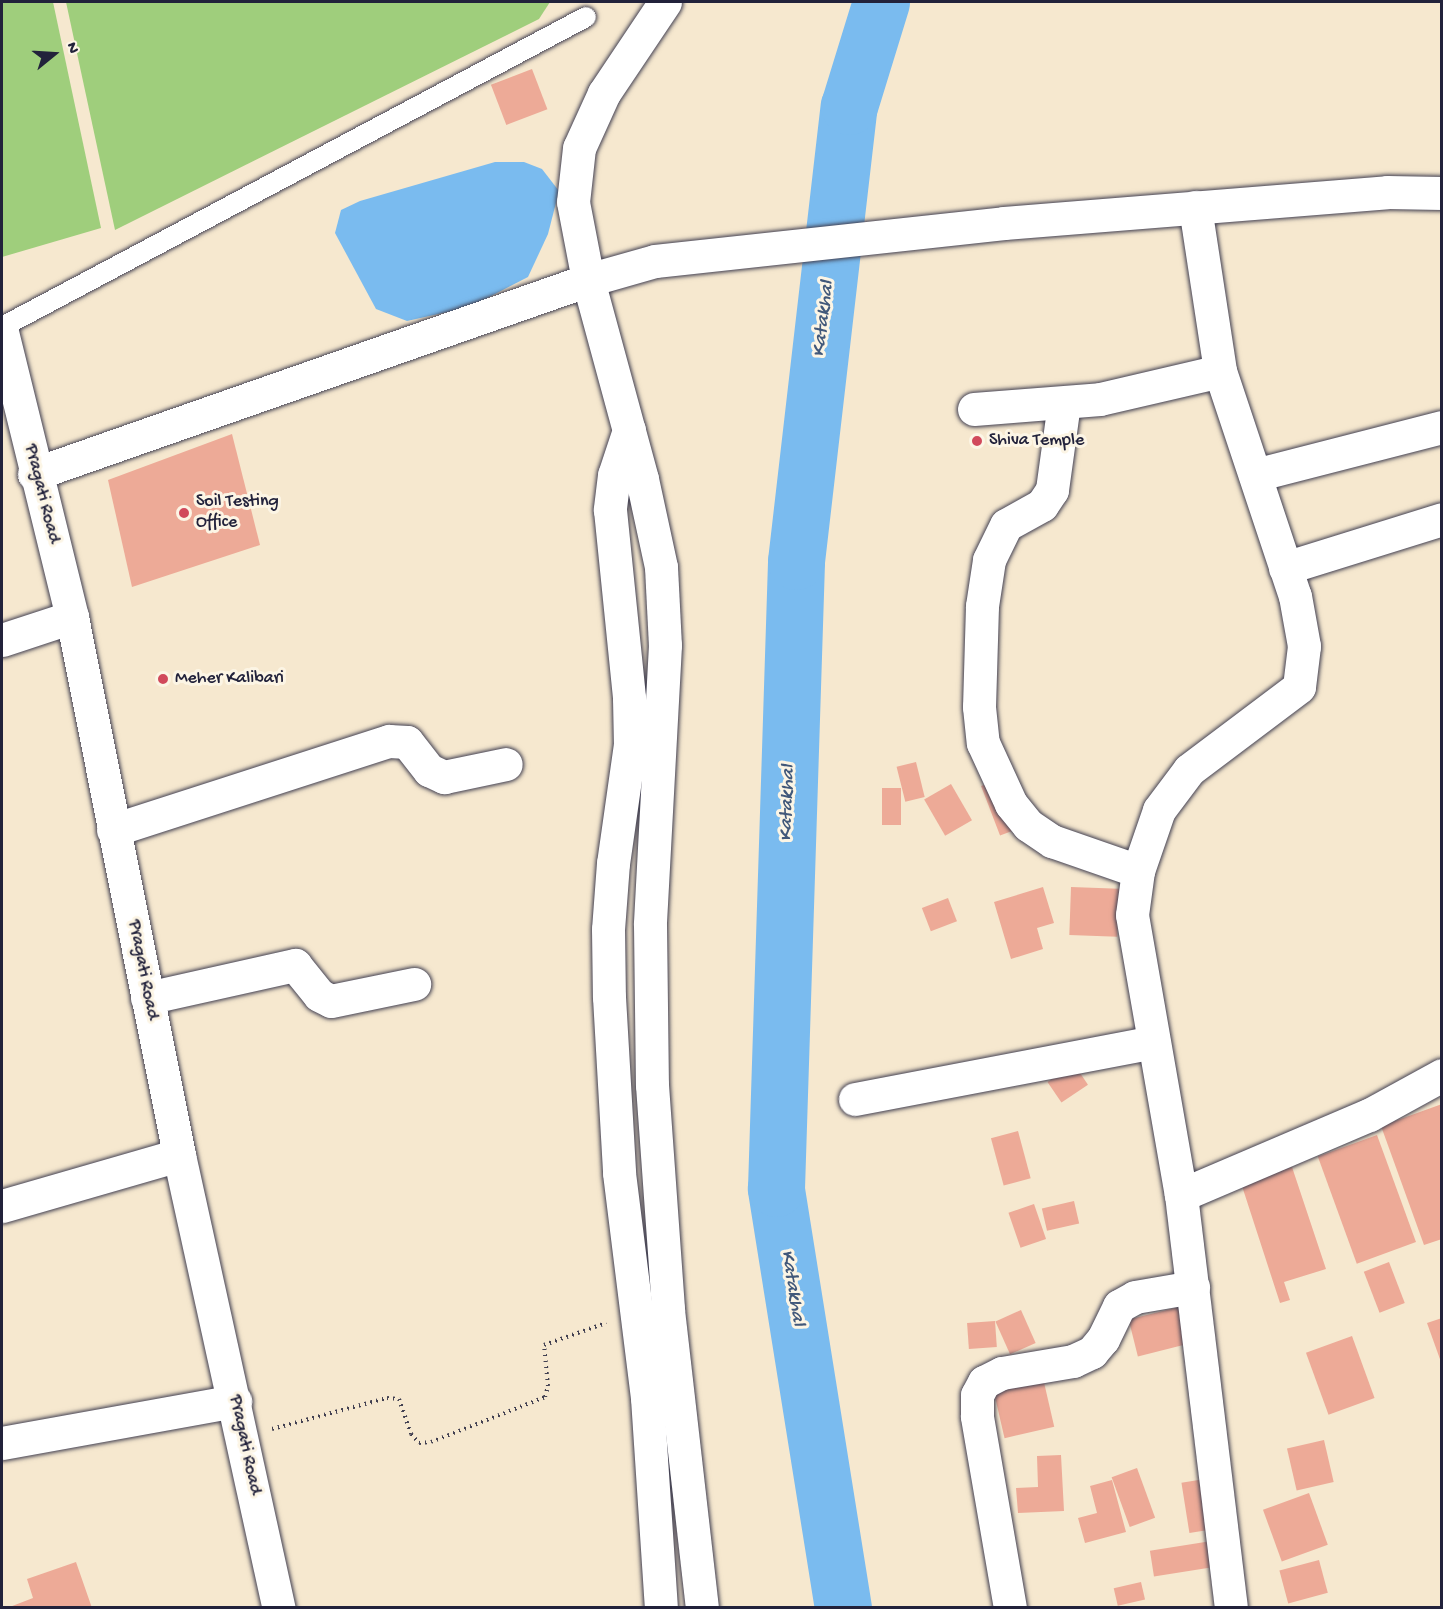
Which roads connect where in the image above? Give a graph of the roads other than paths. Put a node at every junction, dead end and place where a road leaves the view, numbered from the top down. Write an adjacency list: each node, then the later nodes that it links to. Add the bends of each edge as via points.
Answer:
1 (665, 2): 5 (street, via 604,93 579,148 573,202)
2 (586, 17): 6 (lane)
3 (1442, 193): 4 (street, via 1387,192)
4 (1195, 207): 5 (street, via 1004,223 655,261); 8 (street)
5 (588, 280): 13 (street); 14 (street)
6 (2, 327)
7 (2, 332): 11 (street, Pragati Road)
8 (1220, 371): 9 (street, via 1100,399); 15 (street)
9 (1064, 403): 10 (street); 22 (street, via 1052,490 1042,505 1006,525 989,560 982,606 979,707 983,743 1011,804 1028,825 1052,841)
10 (974, 409)
11 (13, 427): 14 (street, Pragati Road)
12 (1442, 427): 15 (street)
13 (629, 430): 35 (street, via 614,475 610,510 630,744 608,930 612,1085 647,1398); 36 (street, via 661,567 665,645 650,925 652,1085 668,1310)
14 (34, 474): 18 (street, Pragati Road)
15 (1255, 475): 17 (street)
16 (1442, 519): 17 (street)
17 (1286, 568): 22 (street, via 1304,646 1299,687 1189,770 1159,810)
18 (72, 617): 19 (street); 21 (street, Pragati Road)
19 (2, 640)
20 (506, 764): 21 (street, via 444,777 429,770 407,742 389,741)
21 (113, 830): 24 (street, Pragati Road)
22 (1138, 871): 25 (street, via 1132,915)
23 (414, 984): 24 (street, via 331,1000 319,995 303,970 288,965)
24 (147, 999): 28 (street, Pragati Road)
25 (1154, 1042): 27 (street); 29 (street)
26 (1442, 1075): 29 (street, via 1359,1119)
27 (855, 1099)
28 (179, 1155): 30 (street); 32 (street, Pragati Road)
29 (1181, 1195): 31 (street)
30 (2, 1206)
31 (1192, 1287): 37 (street, via 1135,1298 1119,1306 1103,1339 1092,1352 1073,1361 1002,1373 984,1382 977,1395 977,1416); 38 (street)
32 (234, 1401): 33 (street); 34 (street, Pragati Road)
33 (2, 1443)
34 (279, 1608)
35 (661, 1608)
36 (702, 1608)
37 (1010, 1608)
38 (1231, 1608)

